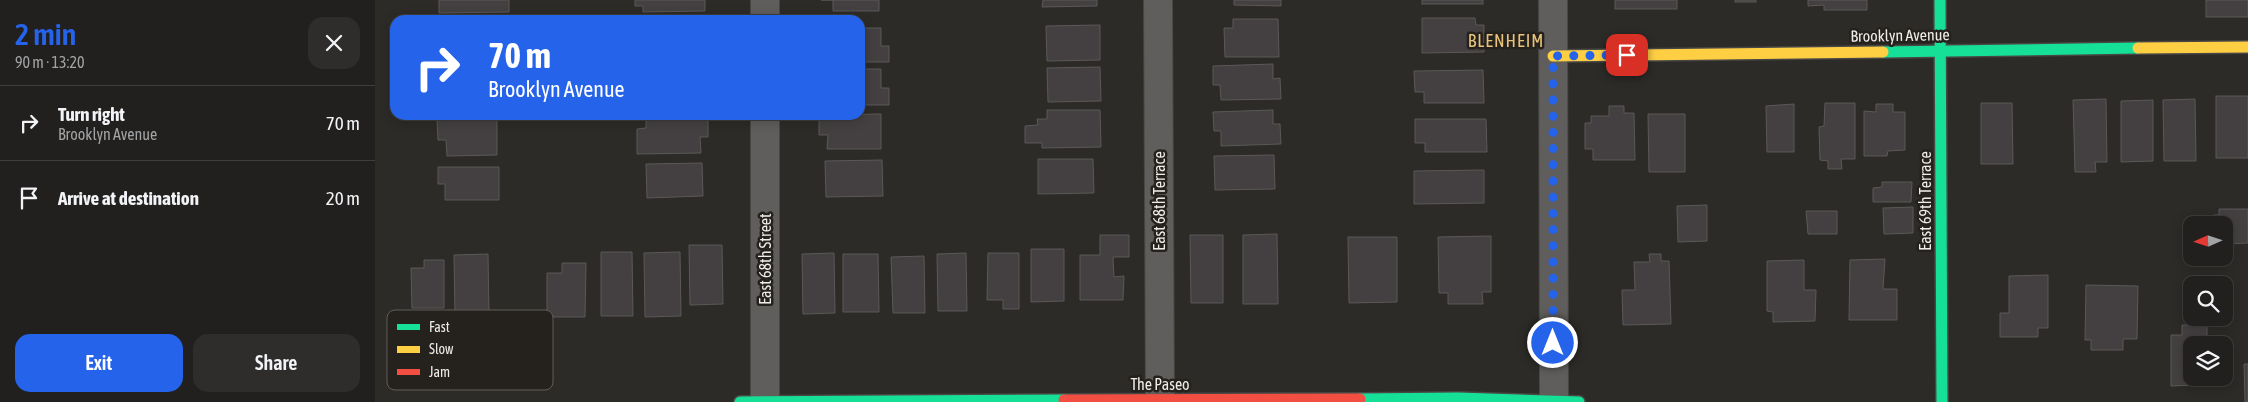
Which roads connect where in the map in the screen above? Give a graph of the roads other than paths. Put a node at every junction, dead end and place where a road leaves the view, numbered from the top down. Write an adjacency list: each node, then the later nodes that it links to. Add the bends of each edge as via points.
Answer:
1 (765, 0): 5 (street)
2 (1158, 0): 10 (street, East 68th Terrace)
3 (1553, 0): 8 (street)
4 (1940, 0): 7 (street, East 69th Terrace)
5 (765, 15)
6 (2248, 47): 7 (street, Brooklyn Avenue)
7 (1940, 51): 8 (street, Brooklyn Avenue); 13 (street, East 69th Terrace)
8 (1553, 56): 11 (street)
9 (765, 120): 12 (street, East 68th Street)
10 (1160, 401): 11 (street, The Paseo, via 1449,398); 12 (street, The Paseo)
11 (1562, 401)
12 (757, 402)
13 (1942, 402)

